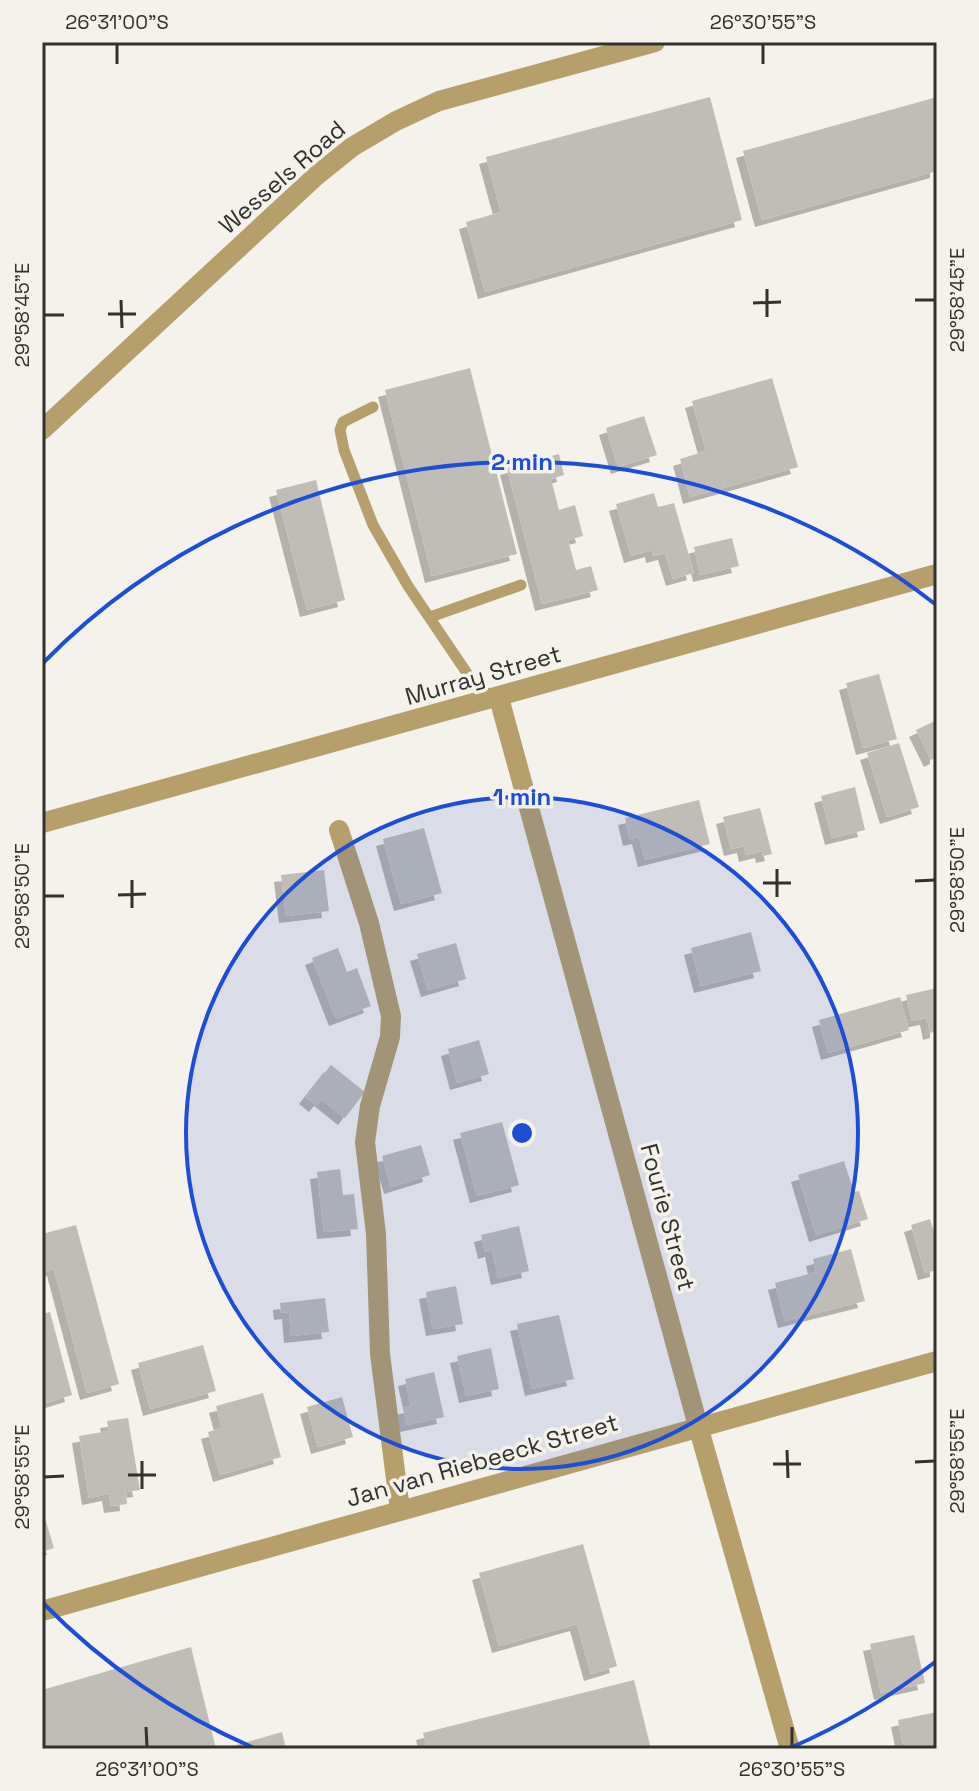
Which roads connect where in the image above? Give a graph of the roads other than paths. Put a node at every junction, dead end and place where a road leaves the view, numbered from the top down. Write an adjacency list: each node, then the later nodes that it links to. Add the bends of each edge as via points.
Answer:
1 (655, 42): 3 (street, Wessels Road, via 439,101 352,147)
2 (373, 407): 6 (lane, via 343,422 344,450 373,525)
3 (42, 430)
4 (937, 574): 7 (street, Murray Street)
5 (521, 585): 6 (lane)
6 (430, 617): 7 (lane, via 473,682)
7 (499, 698): 8 (street, Murray Street); 11 (street, Fourie Street)
8 (42, 823)
9 (339, 830): 12 (street, via 391,1016 365,1142 376,1234 380,1354)
10 (937, 1361): 11 (street, Jan van Riebeeck Street)
11 (698, 1426): 12 (street, Jan van Riebeeck Street); 14 (street, Fourie Street)
12 (400, 1510): 13 (street, Jan van Riebeeck Street)
13 (42, 1611)
14 (790, 1749)

